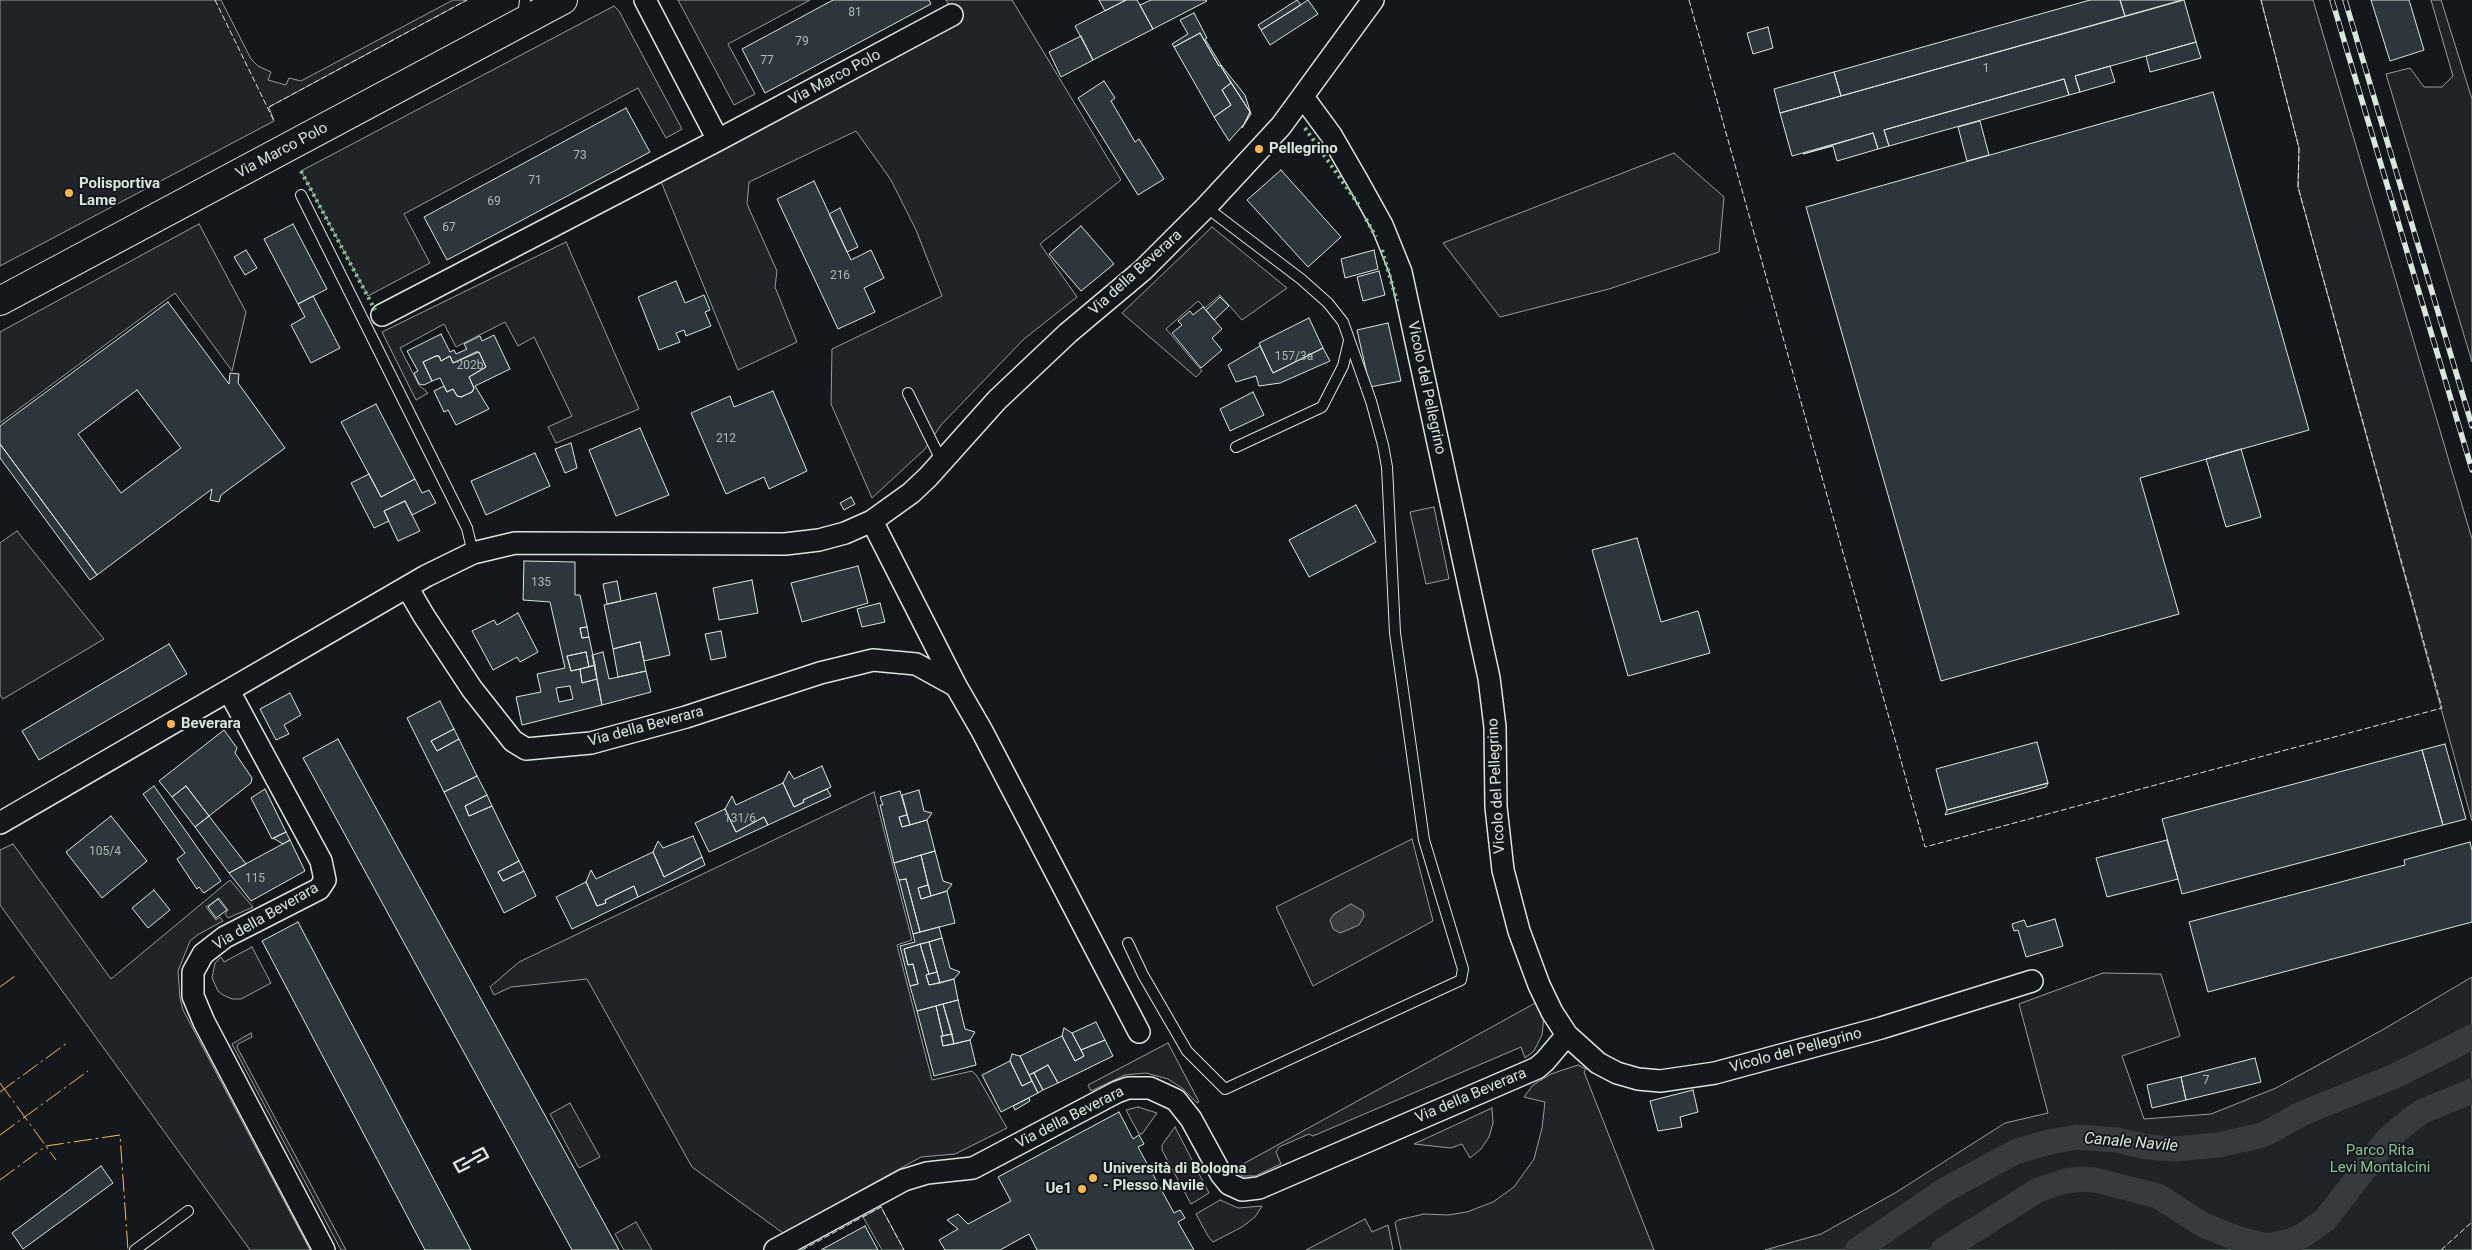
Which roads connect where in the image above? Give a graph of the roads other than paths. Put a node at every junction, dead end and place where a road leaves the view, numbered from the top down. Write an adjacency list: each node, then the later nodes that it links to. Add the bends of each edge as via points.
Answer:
1 (563, 0): 4 (main road, Via Marco Polo)
2 (645, 0): 7 (street)
3 (1373, 0): 6 (street, Via della Beverara)
4 (524, 11): 10 (main road, Via Marco Polo)
5 (952, 15): 7 (street, Via Marco Polo)
6 (1303, 96): 9 (street, Via della Beverara, via 1281,126); 25 (street, Vicolo del Pellegrino, via 1357,180 1382,225 1401,272 1489,678 1494,727 1496,816 1503,870 1519,931 1539,985)
7 (718, 140): 11 (street, Via Marco Polo)
8 (301, 195): 17 (lane, via 467,528)
9 (1206, 207): 12 (lane, via 1328,303 1343,322); 15 (street, Via della Beverara, via 1143,270 1068,333 997,400)
10 (0, 301)
11 (382, 315)
12 (1350, 340): 14 (lane, via 1343,366 1322,407); 22 (lane, via 1387,467 1395,633 1421,821 1463,969 1461,980 1225,1089 1187,1051)
13 (908, 393): 15 (lane)
14 (1236, 447)
15 (942, 462): 16 (street, Via della Beverara, via 911,493)
16 (872, 521): 17 (street, Via della Beverara, via 819,540 785,544 515,543); 19 (street)
17 (473, 553): 18 (street, Via della Beverara)
18 (407, 587): 19 (street, Via della Beverara, via 472,689 514,741 526,749 591,743 873,660 916,664); 20 (street, Via della Beverara)
19 (956, 686): 24 (street)
20 (229, 691): 21 (street, Via della Beverara); 28 (street, Via della Beverara, via 321,861 325,880 319,889 225,937 203,954 193,972 193,996)
21 (0, 823)
22 (1128, 943)
23 (2032, 981): 25 (street, Vicolo del Pellegrino, via 1881,1028 1724,1070 1660,1081 1617,1073 1598,1063)
24 (1139, 1032)
25 (1567, 1035): 29 (street, Via della Beverara, via 1537,1068 1254,1189 1242,1190 1228,1184 1191,1119 1176,1100 1150,1088 1128,1088 973,1168 904,1180)
26 (188, 1211): 27 (lane)
27 (135, 1250)
28 (324, 1250)
29 (775, 1250)

